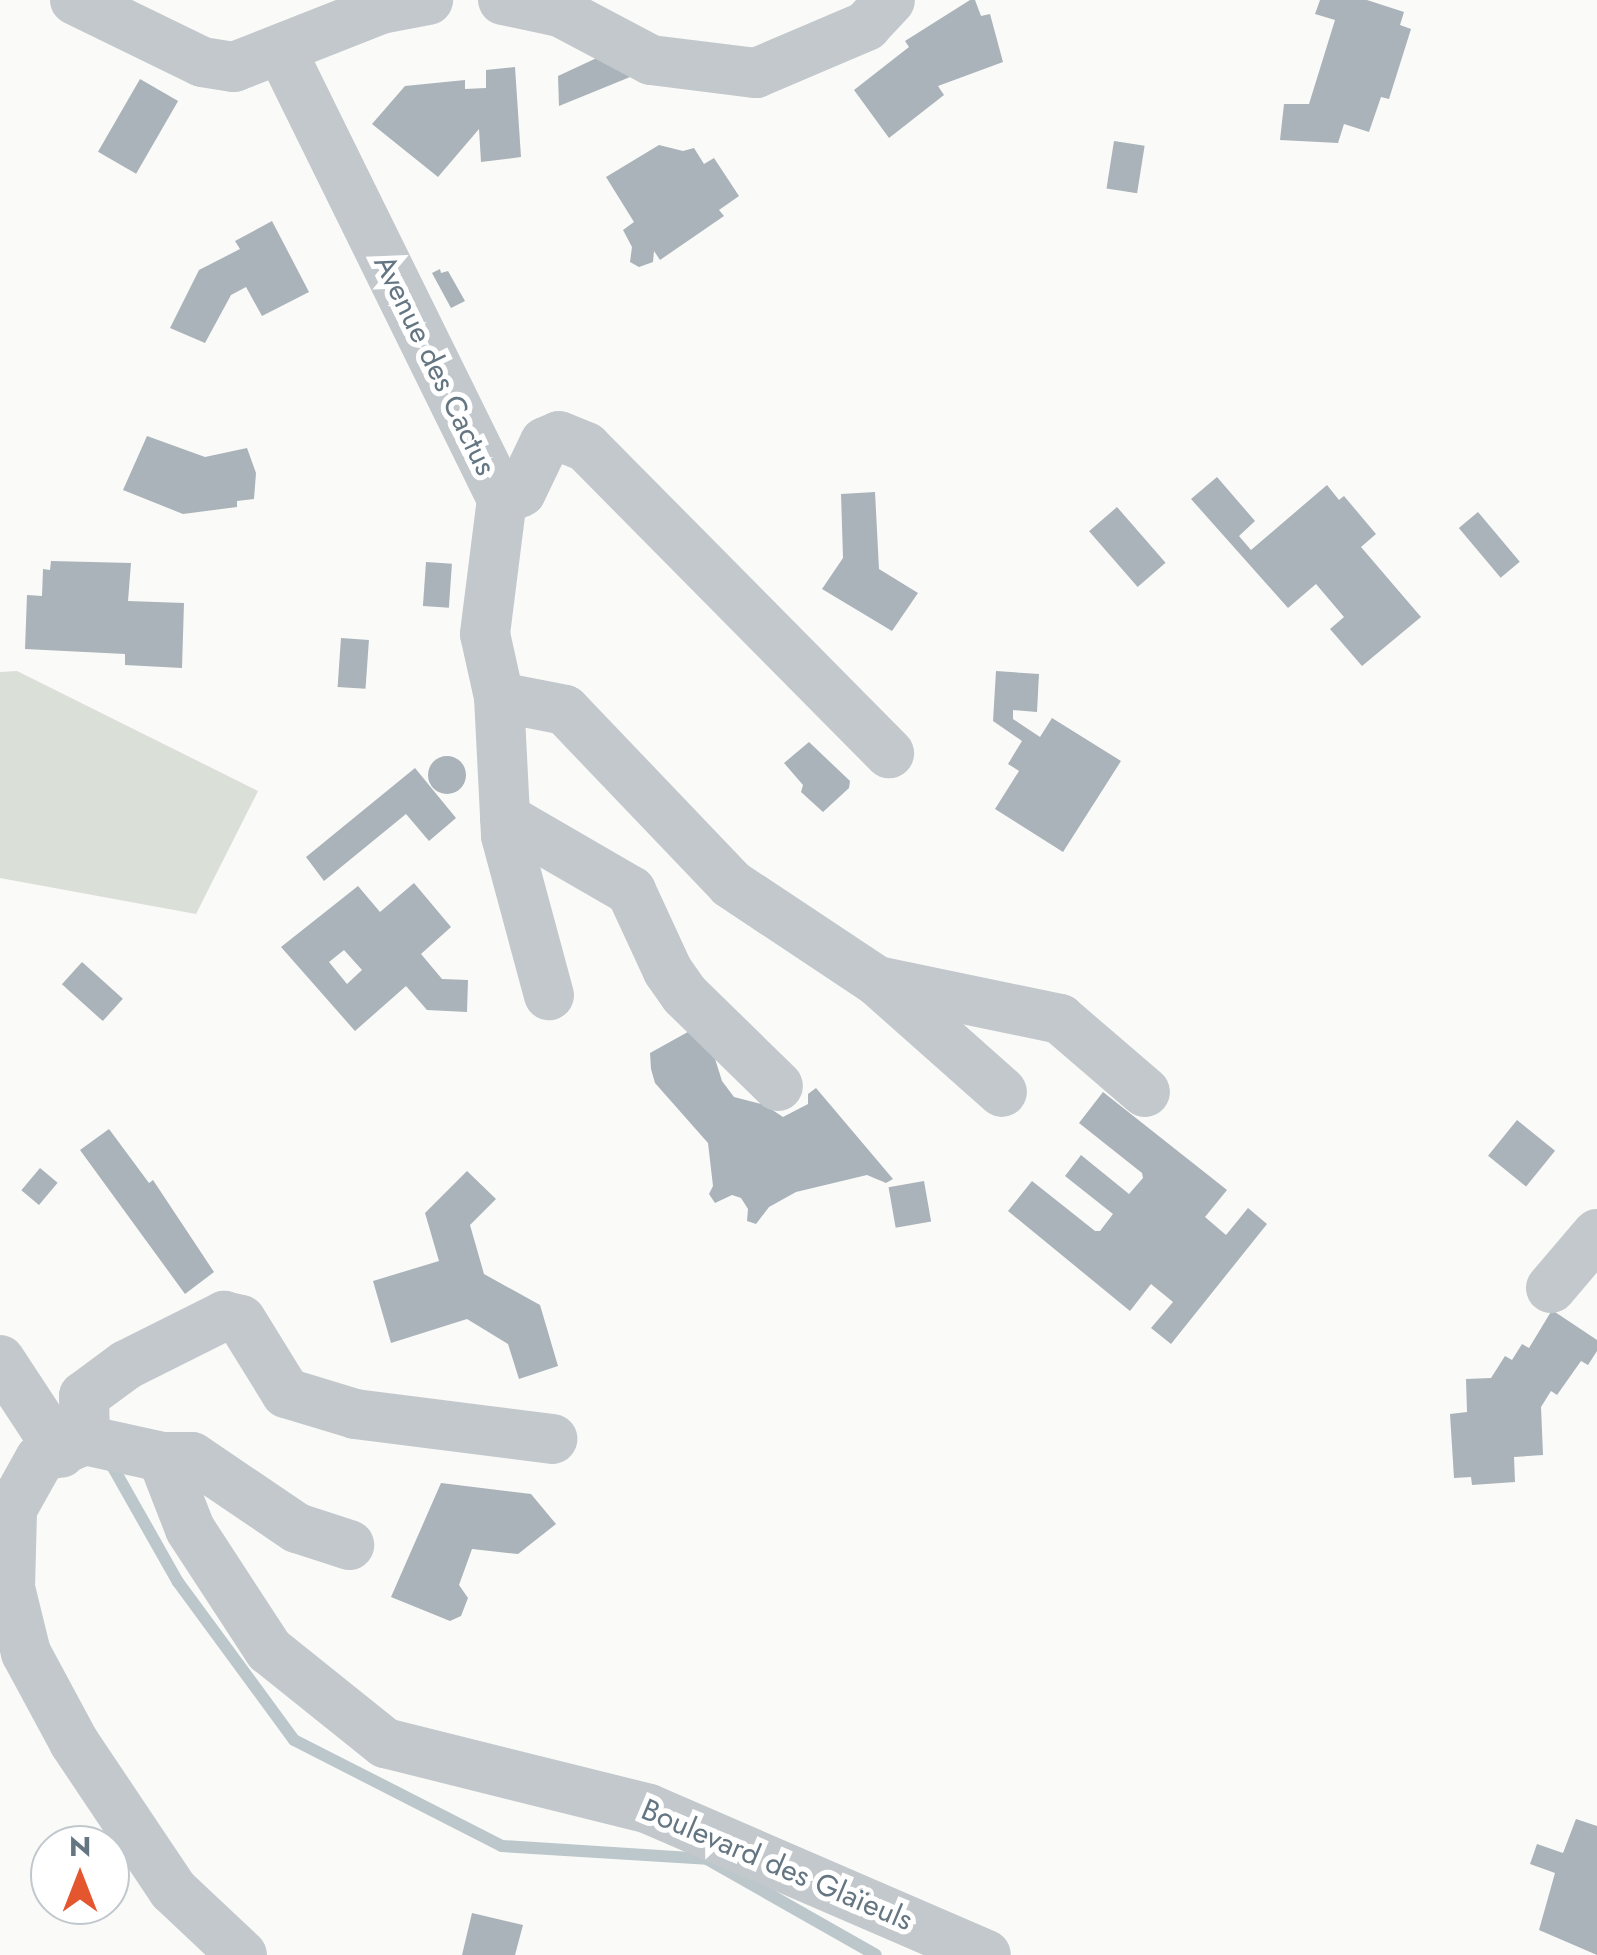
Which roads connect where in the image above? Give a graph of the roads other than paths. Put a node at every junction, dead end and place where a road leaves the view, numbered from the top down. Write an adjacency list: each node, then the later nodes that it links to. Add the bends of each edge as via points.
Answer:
1 (76, 0): 5 (street, via 202,62 234,67)
2 (428, 0): 5 (street, via 381,9)
3 (503, 0): 4 (street, via 560,12 651,60 756,73 866,26)
4 (890, 0)
5 (281, 50): 6 (street, Avenue des Cactus)
6 (502, 499): 7 (street, Avenue des Cactus, via 485,634); 8 (street, via 521,492 544,442 559,436 586,447)
7 (499, 697): 9 (street, Avenue des Cactus); 10 (street, via 565,710 731,884)
8 (889, 754)
9 (505, 818): 11 (street, Avenue des Cactus); 12 (street, via 631,891 685,995)
10 (877, 982): 13 (street); 14 (street, via 1060,1019)
11 (548, 995)
12 (778, 1086)
13 (1002, 1092)
14 (1145, 1092)
15 (1597, 1234): 16 (street)
16 (1550, 1288)
17 (0, 1360): 20 (street)
18 (0, 1421): 20 (street)
19 (552, 1439): 20 (street, via 355,1414 286,1393 241,1320 224,1316 126,1365 84,1396)
20 (62, 1450): 21 (street); 23 (street, via 12,1509 10,1588 26,1652 74,1742 172,1890)
21 (162, 1457): 22 (street, via 192,1458 297,1528); 24 (street, Boulevard des Glaïeuls, via 190,1528 269,1650 385,1743 649,1809)
22 (349, 1545)
23 (242, 1955)
24 (986, 1955)

